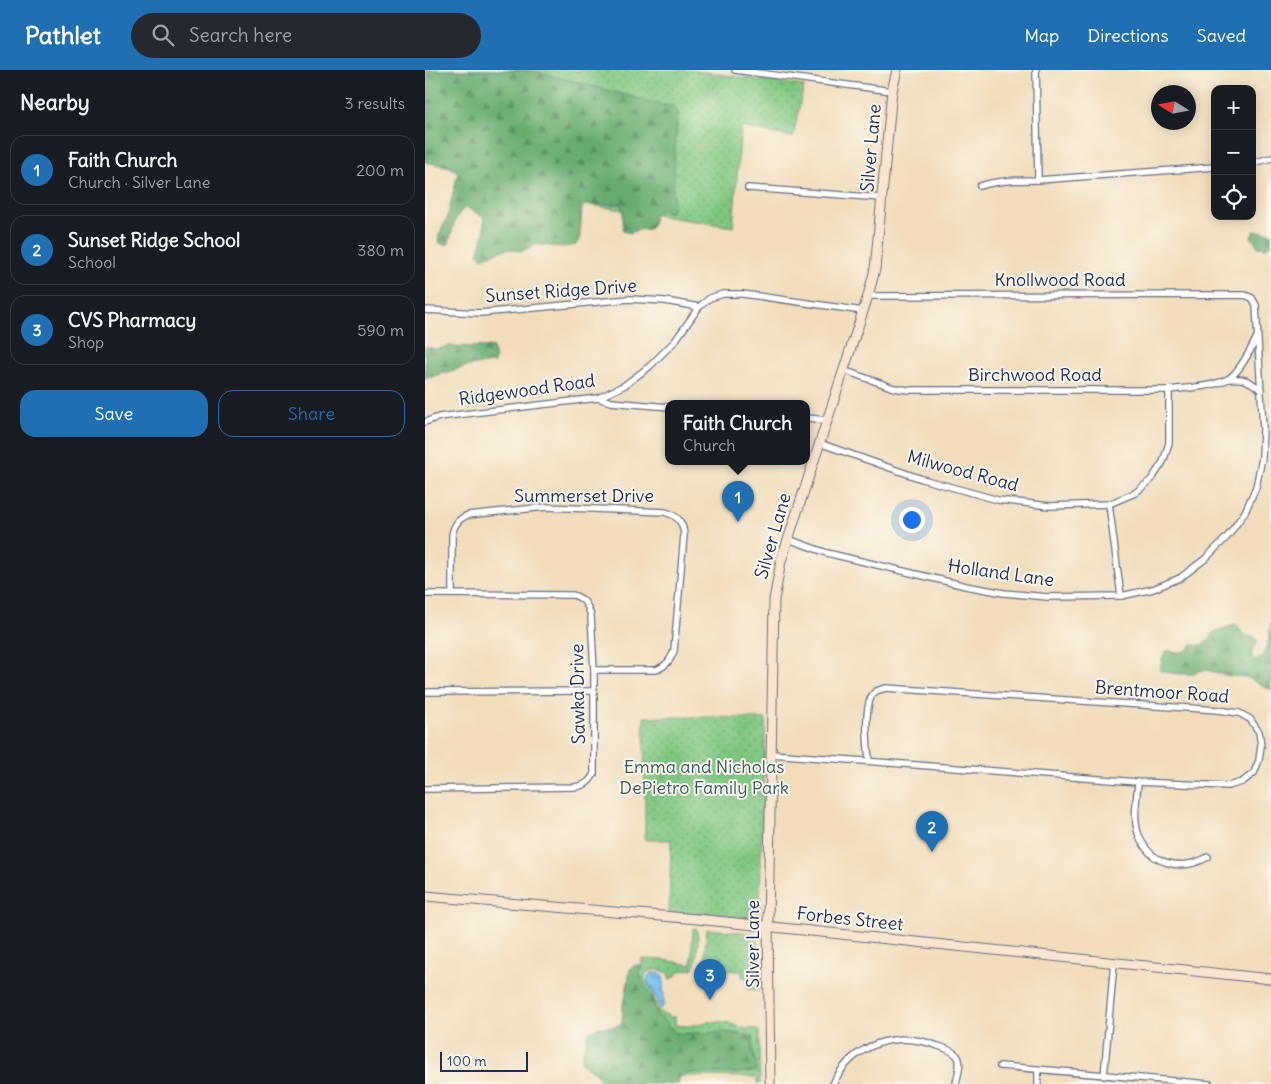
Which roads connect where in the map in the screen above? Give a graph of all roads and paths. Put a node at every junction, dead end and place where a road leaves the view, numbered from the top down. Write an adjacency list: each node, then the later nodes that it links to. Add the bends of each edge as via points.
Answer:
1 (735, 70): 4 (street)
2 (897, 70): 4 (main road, Silver Lane)
3 (1036, 70): 8 (street)
4 (892, 91): 11 (main road, Silver Lane)
5 (1271, 158): 6 (street)
6 (1256, 162)
7 (1211, 167): 8 (street)
8 (1039, 180): 9 (street, via 992,182)
9 (980, 186)
10 (749, 188): 11 (street)
11 (882, 198): 12 (main road, Silver Lane, via 875,269)
12 (867, 296): 15 (main road, Silver Lane); 16 (street, Knollwood Road, via 1245,295 1256,305)
13 (699, 307): 14 (street, Sunset Ridge Drive, via 629,299 481,313); 15 (street, Ridgewood Road, via 710,298 723,294 743,294); 21 (street, Ridgewood Road, via 675,341 650,366 625,385)
14 (425, 310)
15 (863, 311): 17 (main road, Silver Lane)
16 (1257, 337): 18 (street, via 1241,365); 20 (street, Holland Lane)
17 (843, 370): 19 (street, Birchwood Road, via 909,390); 24 (main road, Silver Lane)
18 (1228, 379): 19 (street, Birchwood Road); 20 (street, Birchwood Road, via 1243,378)
19 (1169, 390): 27 (street, Milwood Road, via 1169,443 1163,462 1151,480 1135,493)
20 (1261, 390): 31 (street, Holland Lane, via 1262,458 1256,487 1245,512 1228,536 1180,578 1153,589)
21 (598, 398): 22 (street); 25 (street, Ridgewood Road, via 439,416)
22 (665, 407)
23 (810, 418): 24 (street)
24 (827, 420): 26 (main road, Silver Lane)
25 (425, 422)
26 (819, 443): 27 (street, Milwood Road, via 922,479 998,500 1050,506); 28 (main road, Silver Lane)
27 (1109, 504): 31 (street)
28 (787, 540): 31 (street, Holland Lane, via 827,553 1004,593 1047,598); 35 (main road, Silver Lane, via 777,573 774,600)
29 (452, 593): 30 (street, Sawka Drive); 32 (street, Sawka Drive, via 573,595 583,598 591,616); 32 (street, Summerset Drive, via 453,528 468,515 546,507 673,514 679,519 684,535 671,660 656,670)
30 (425, 594)
31 (1121, 596)
32 (594, 670): 33 (street, Sawka Drive)
33 (594, 691): 34 (street); 38 (street, Sawka Drive, via 594,774 585,785 575,788)
34 (425, 692)
35 (771, 754): 36 (street, Brentmoor Road); 41 (main road, Silver Lane)
36 (869, 761): 37 (street, Brentmoor Road); 37 (street, Brentmoor Road, via 867,712 875,692 886,688 1218,710 1239,713 1250,719 1259,732 1259,760 1254,773 1242,782 1227,786)
37 (1138, 782): 39 (street, via 1136,818 1145,847 1169,864 1198,863)
38 (425, 789)
39 (1208, 857)
40 (425, 896): 41 (main road, Forbes Street)
41 (768, 926): 42 (main road, Forbes Street); 48 (main road, Silver Lane)
42 (1114, 964): 43 (main road, Forbes Street); 46 (street)
43 (1271, 979)
44 (1001, 1066): 45 (street)
45 (1038, 1070): 46 (street); 51 (street)
46 (1105, 1076): 47 (street)
47 (1170, 1083): 52 (street)
48 (770, 1084)
49 (833, 1084): 50 (street, via 847,1062 861,1052 887,1041 914,1039 952,1051 958,1057 960,1065)
50 (956, 1084)
51 (1038, 1084)
52 (1209, 1084)

